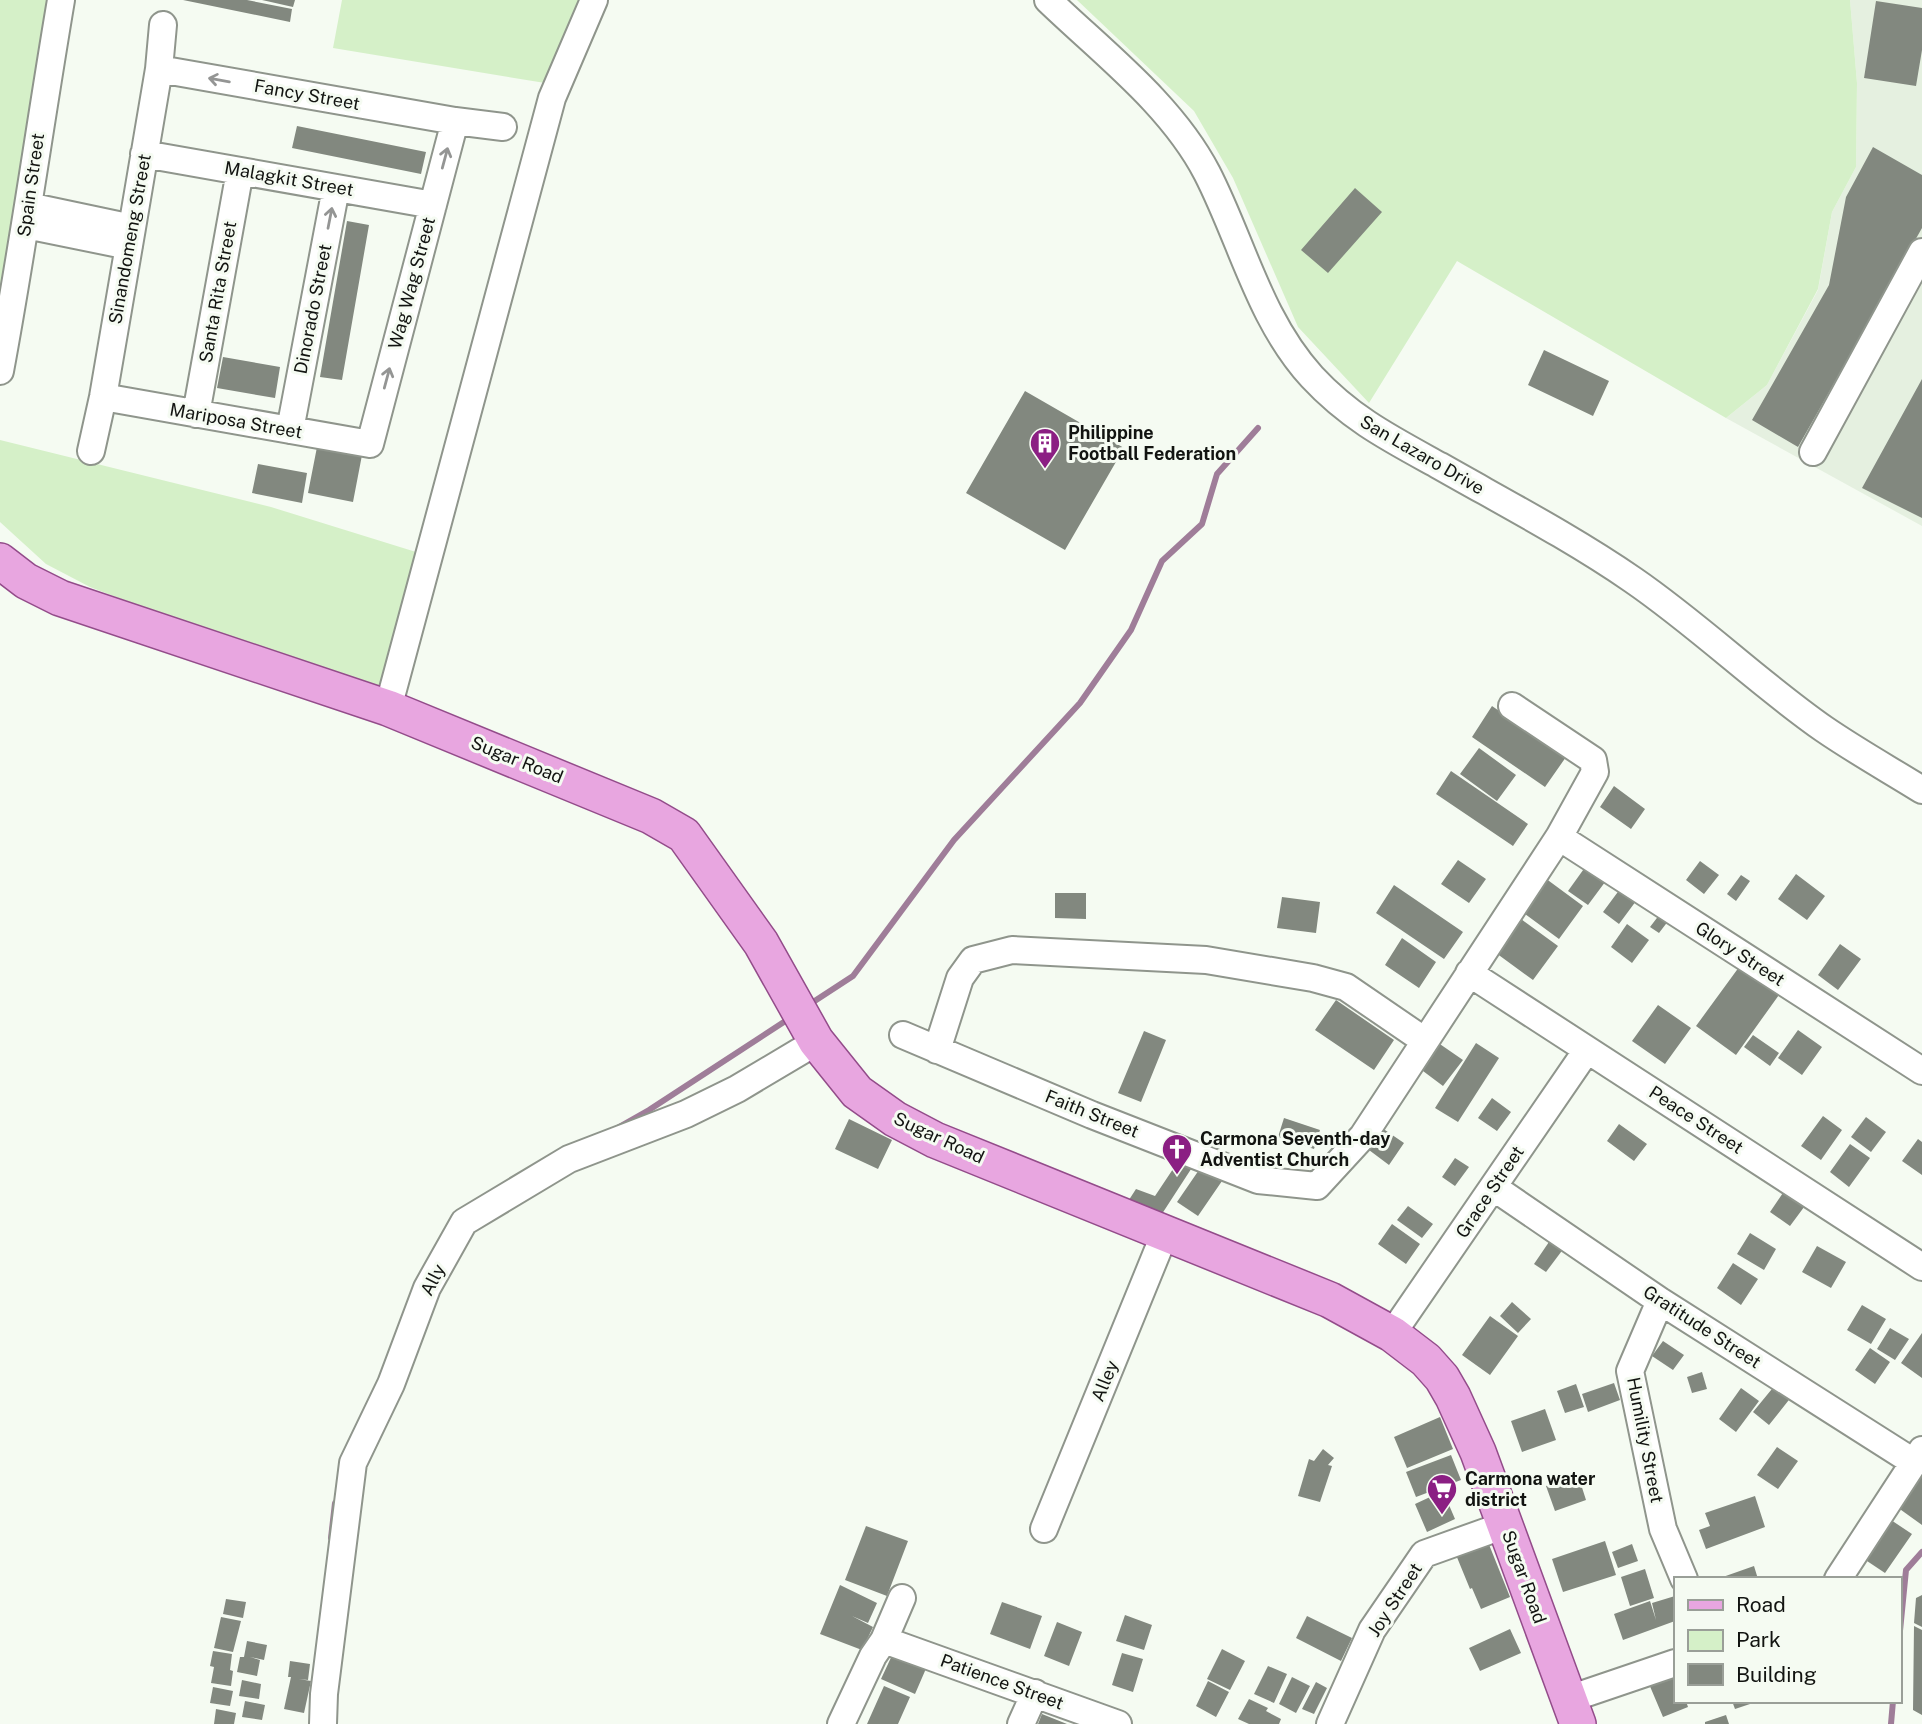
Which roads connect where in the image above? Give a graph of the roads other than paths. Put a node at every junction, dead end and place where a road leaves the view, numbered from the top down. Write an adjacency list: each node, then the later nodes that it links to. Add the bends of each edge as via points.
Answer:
1 (61, 0): 12 (street, Spain Street)
2 (594, 0): 24 (street, via 552,98)
3 (1048, 0): 25 (street, San Lazaro Drive, via 1157,103 1186,140 1206,172 1283,340 1337,404 1370,428 1633,580 1824,729)
4 (163, 25): 5 (street, Sinandomeng Street)
5 (159, 69): 6 (street, Fancy Street, one-way to 5); 8 (street, Sinandomeng Street)
6 (455, 121): 7 (street, Fancy Street); 11 (street, Wag Wag Street, one-way to 6)
7 (503, 127)
8 (144, 154): 9 (street, Malagkit Street); 13 (street, Sinandomeng Street)
9 (240, 171): 10 (street, Malagkit Street); 17 (street, Santa Rita Street)
10 (335, 188): 11 (street, Malagkit Street); 18 (street, Dinorado Street, one-way to 10)
11 (433, 205): 19 (street, Wag Wag Street, one-way to 11)
12 (39, 218): 13 (street); 15 (street, Spain Street)
13 (131, 237): 16 (street, Sinandomeng Street)
14 (1922, 251): 21 (street)
15 (0, 370)
16 (103, 397): 17 (street, Mariposa Street); 20 (street, Sinandomeng Street)
17 (195, 414): 18 (street, Mariposa Street)
18 (290, 430): 19 (street, Mariposa Street)
19 (370, 444)
20 (91, 451)
21 (1813, 452)
22 (0, 561): 24 (main road, Sugar Road, via 60,598)
23 (1512, 706): 26 (street, Faith Street, via 1593,760 1595,772)
24 (388, 708): 29 (main road, Sugar Road, via 650,816 684,835 761,943)
25 (1922, 790)
26 (1559, 837): 27 (street, Faith Street); 33 (street, Glory Street)
27 (1469, 973): 30 (street, Faith Street); 32 (street, Peace Street)
28 (903, 1035): 31 (street, Faith Street)
29 (816, 1041): 35 (main road, Sugar Road, via 857,1092 895,1119 935,1140); 49 (street, Ally, via 686,1114 569,1159 464,1222 427,1288 391,1384 353,1463)
30 (1425, 1041): 31 (street, via 1346,987 1313,978 1206,960 1012,950 973,960 960,978); 31 (street, Faith Street, via 1363,1136 1317,1186 1258,1180)
31 (937, 1050)
32 (1587, 1050): 34 (street, Grace Street); 36 (street, Peace Street)
33 (1922, 1072)
34 (1493, 1187): 37 (street, Gratitude Street); 38 (street, Grace Street)
35 (1165, 1233): 38 (main road, Sugar Road, via 1330,1300); 41 (street, Alley)
36 (1922, 1267)
37 (1660, 1301): 39 (street, Gratitude Street); 42 (street, Humility Street, via 1630,1371 1663,1529)
38 (1392, 1334): 40 (main road, Sugar Road, via 1443,1378)
39 (1918, 1456): 43 (street)
40 (1505, 1525): 48 (main road, Sugar Road); 53 (street, Joy Street, via 1424,1554 1372,1630)
41 (1044, 1529)
42 (1684, 1577)
43 (1839, 1577)
44 (902, 1598): 45 (street)
45 (884, 1640): 47 (street, Patience Street); 50 (street)
46 (1674, 1664): 48 (street)
47 (1035, 1693): 51 (street); 52 (street, Patience Street)
48 (1573, 1711)
49 (323, 1724)
50 (841, 1724)
51 (1021, 1724)
52 (1118, 1724)
53 (1330, 1724)

